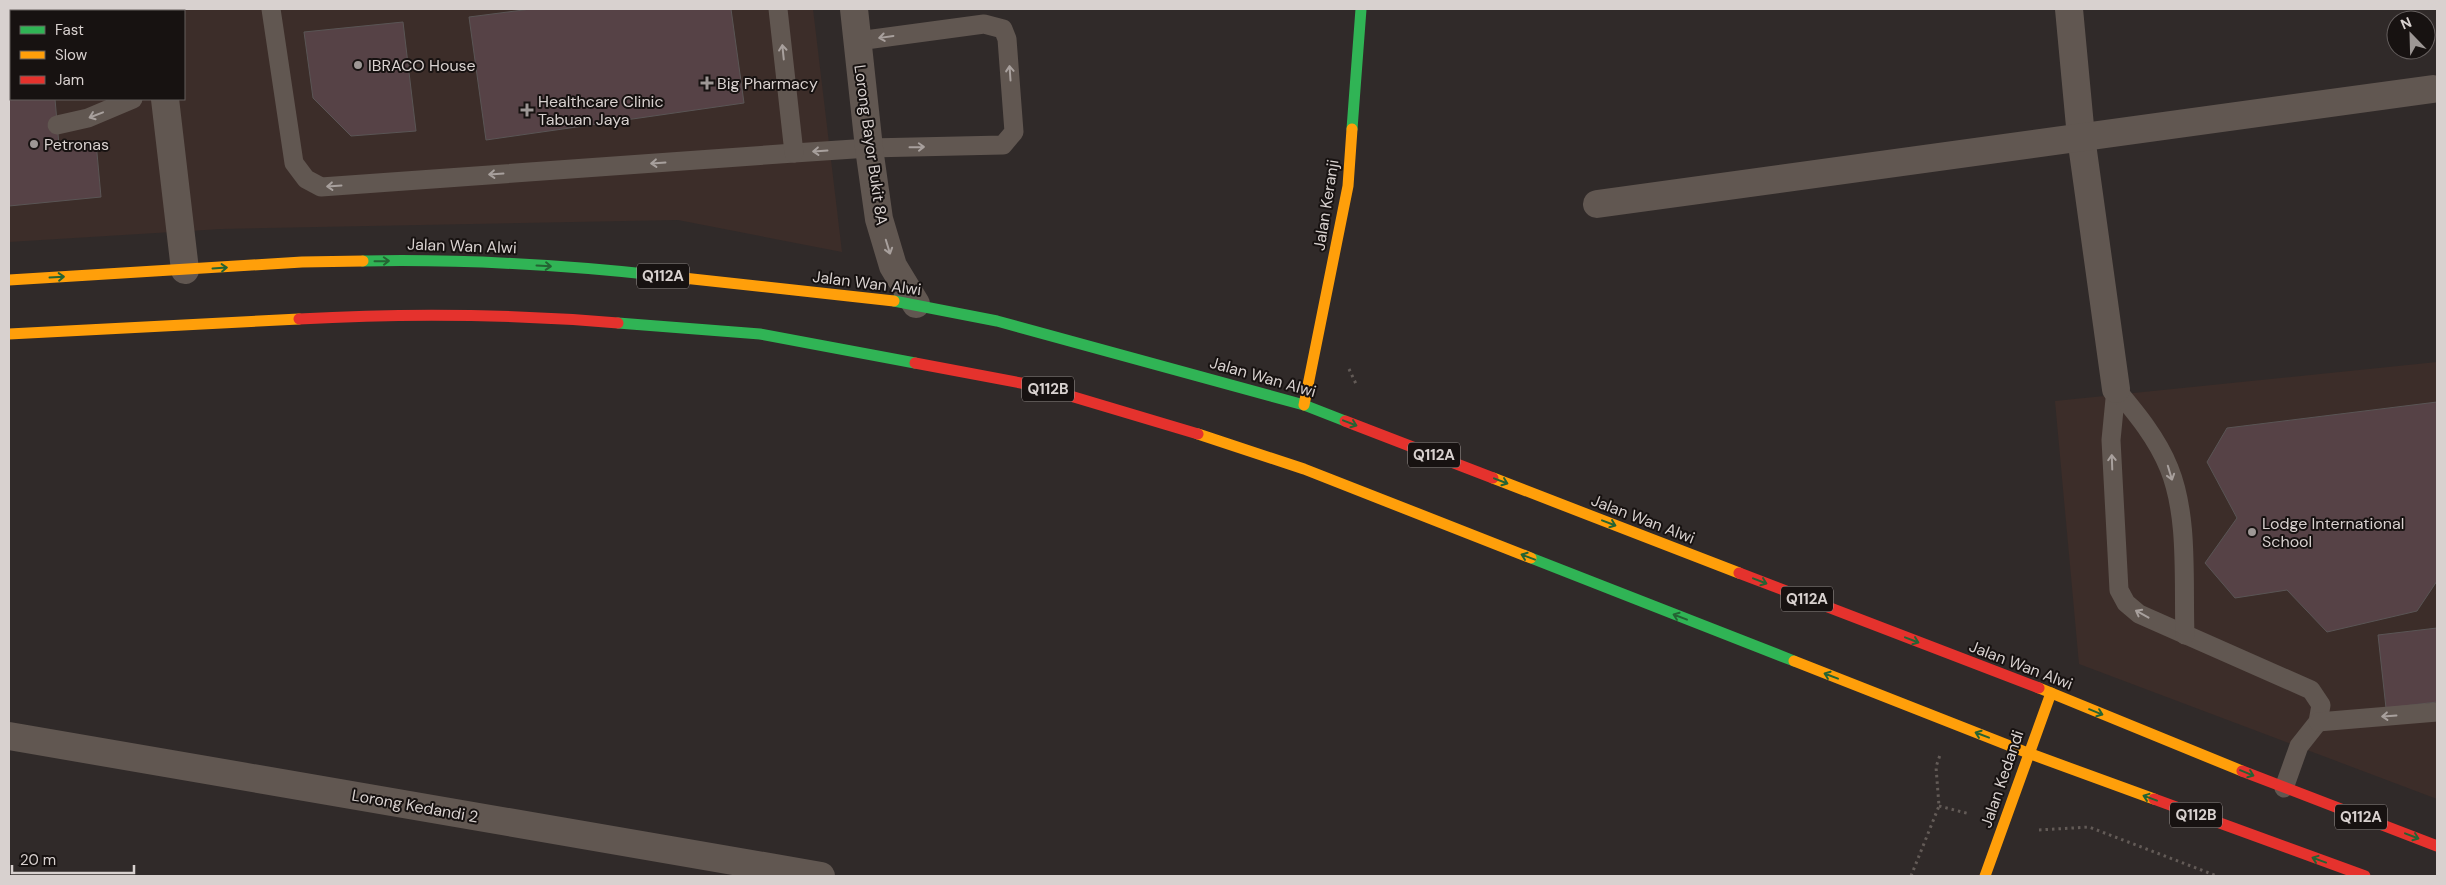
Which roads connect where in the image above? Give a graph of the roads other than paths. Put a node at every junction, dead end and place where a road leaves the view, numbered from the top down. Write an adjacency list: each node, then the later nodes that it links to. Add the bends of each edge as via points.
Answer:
1 (271, 9): 13 (lane, one-way to 1, via 321,187 306,179 294,164)
2 (778, 9): 13 (lane, one-way to 2)
3 (854, 9): 6 (street, Lorong Bayor Bukit 8A)
4 (1361, 9): 20 (main road, Jalan Keranji, via 1348,186)
5 (2069, 9): 11 (street)
6 (858, 41): 12 (street, Lorong Bayor Bukit 8A); 12 (lane, one-way to 6, via 1003,145 1014,132 1007,39 1002,29 984,24)
7 (2433, 89): 11 (street)
8 (131, 100): 10 (lane, one-way to 10, via 88,118)
9 (164, 100): 15 (street)
10 (57, 125)
11 (2081, 137): 14 (street); 19 (street)
12 (869, 148): 13 (lane, one-way to 13); 17 (street, Lorong Bayor Bukit 8A, one-way to 17, via 879,219 893,266)
13 (794, 153)
14 (1597, 204)
15 (185, 270): 16 (main road, Jalan Wan Alwi / Q112A, one-way to 15); 17 (main road, Jalan Wan Alwi / Q112A, one-way to 17, via 302,262 426,260 585,267)
16 (9, 280)
17 (916, 304): 20 (main road, Jalan Wan Alwi / Q112A, via 1075,341)
18 (9, 334): 26 (main road, Q112B, one-way to 18, via 1304,469 1157,420 1019,382 760,334 558,318 366,315)
19 (2116, 389): 21 (lane, one-way to 21, via 2145,424 2169,468 2180,512); 21 (lane, one-way to 19, via 2139,614 2126,603 2119,590 2111,440)
20 (1304, 405): 22 (main road, Jalan Wan Alwi / Q112A, one-way to 22)
21 (2186, 635): 24 (lane, via 2311,690 2321,705)
22 (2051, 694): 26 (main road, Jalan Kedandi); 27 (main road, Jalan Wan Alwi / Q112A, one-way to 27)
23 (2437, 712): 24 (lane, one-way to 24)
24 (2318, 722): 27 (lane, via 2299,746)
25 (9, 736): 29 (street, Lorong Kedandi 2)
26 (2028, 753): 30 (main road, Jalan Kedandi); 31 (main road, Q112B, one-way to 26)
27 (2284, 788): 28 (main road, Jalan Wan Alwi / Q112A, one-way to 28)
28 (2437, 846)
29 (821, 876)
30 (1985, 876)
31 (2365, 876)

